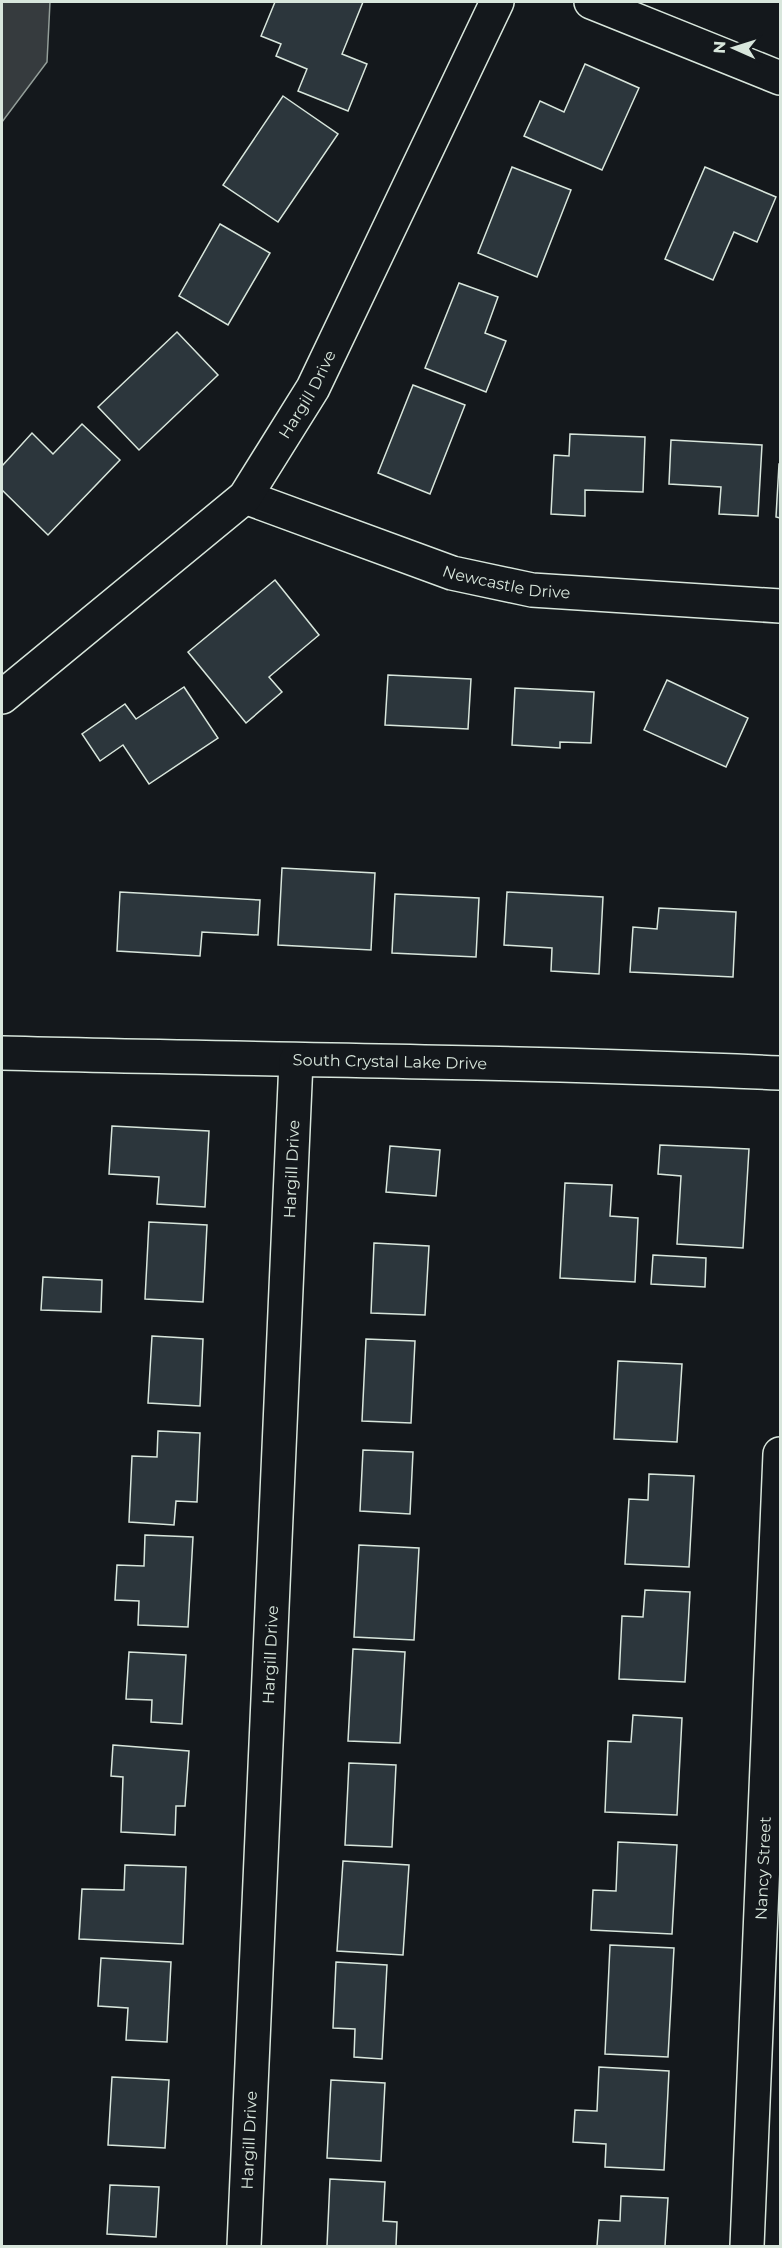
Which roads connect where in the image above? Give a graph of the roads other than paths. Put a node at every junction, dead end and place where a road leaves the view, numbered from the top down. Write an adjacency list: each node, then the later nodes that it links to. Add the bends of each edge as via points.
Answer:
1 (497, 2): 4 (street, Hargill Drive, via 314,388)
2 (591, 2): 3 (street)
3 (780, 78)
4 (245, 497): 5 (street, Newcastle Drive, via 452,573 532,590); 6 (street, Hargill Drive)
5 (780, 606)
6 (2, 697)
7 (2, 1053): 8 (street, South Crystal Lake Drive)
8 (296, 1061): 9 (street, South Crystal Lake Drive, via 592,1064); 11 (street, Hargill Drive)
9 (780, 1073)
10 (780, 1454): 12 (street, Nancy Street)
11 (244, 2247)
12 (747, 2247)

